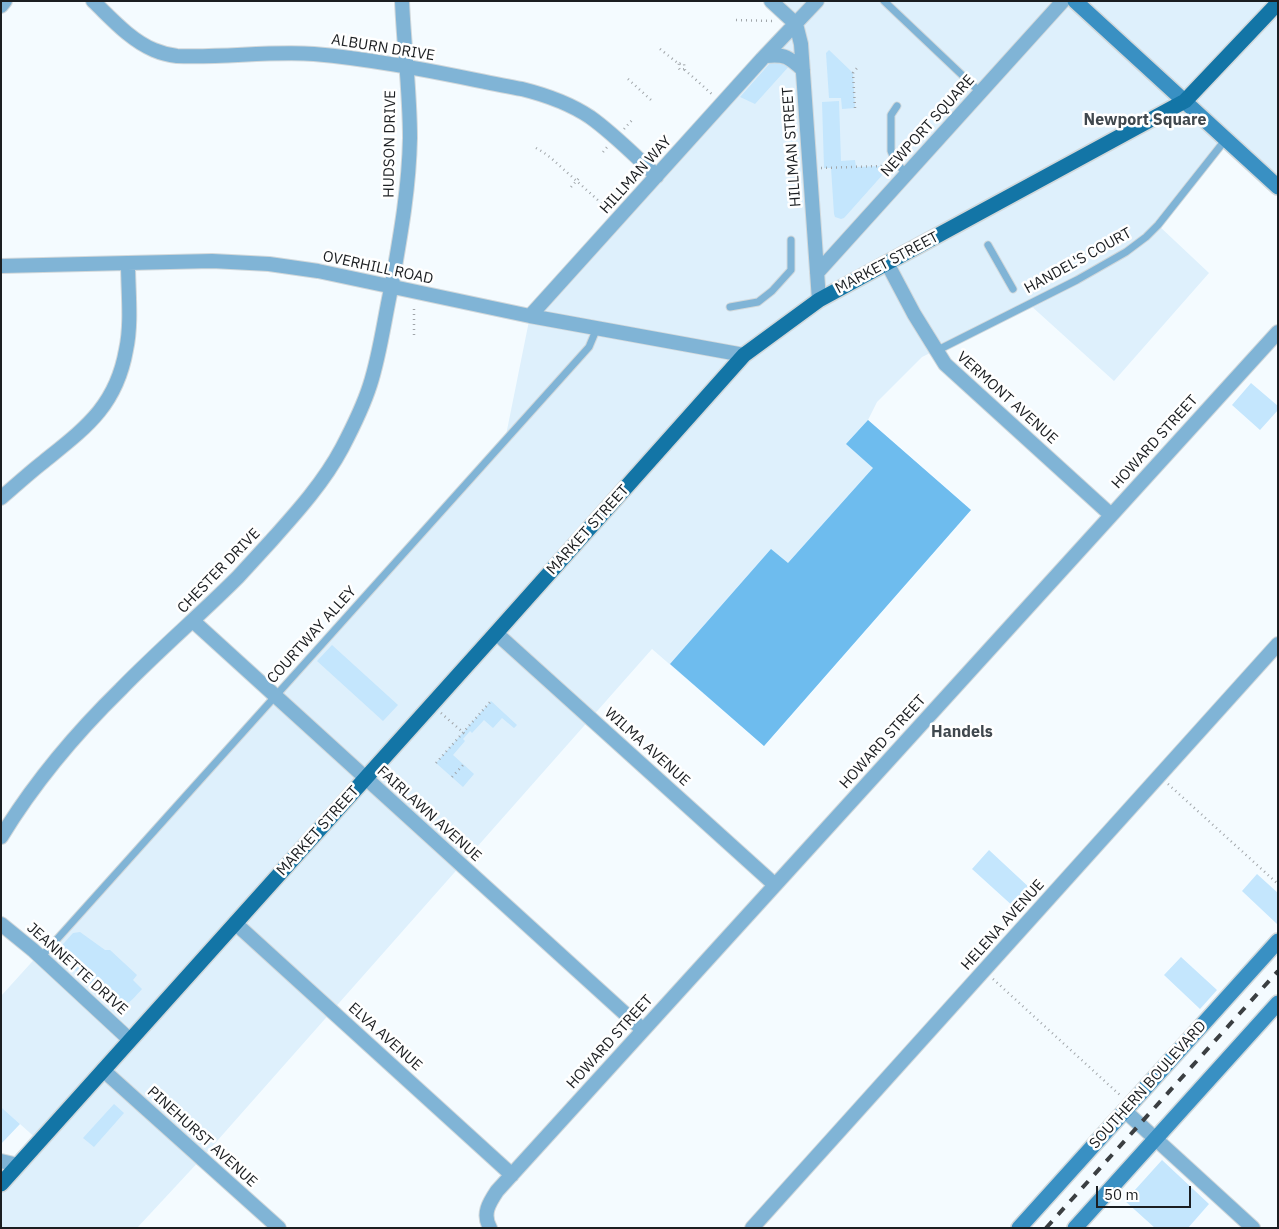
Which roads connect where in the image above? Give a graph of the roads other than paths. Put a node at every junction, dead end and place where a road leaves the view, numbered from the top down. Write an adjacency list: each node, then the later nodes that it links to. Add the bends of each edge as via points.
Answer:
1 (5, 1): 10 (street)
2 (92, 1): 13 (street, ALBURN DRIVE, via 145,46 169,55 313,54 373,60)
3 (402, 1): 13 (street, HUDSON DRIVE)
4 (771, 1): 11 (street)
5 (817, 1): 11 (street)
6 (884, 1): 15 (lane)
7 (1063, 1): 15 (street, NEWPORT SQUARE)
8 (1075, 1): 16 (street)
9 (1278, 3): 16 (main road, MARKET STREET)
10 (1, 6)
11 (796, 24): 12 (street, HILLMAN WAY); 14 (street, HILLMAN STREET)
12 (766, 56): 14 (street, via 784,56); 20 (street, HILLMAN WAY)
13 (407, 68): 20 (street, ALBURN DRIVE, via 522,89 559,100 589,116); 28 (street, HUDSON DRIVE, via 409,178)
14 (803, 70): 27 (street, HILLMAN STREET)
15 (980, 92): 19 (street, NEWPORT SQUARE)
16 (1185, 101): 18 (street); 25 (main road, MARKET STREET)
17 (897, 106): 19 (lane, via 891,115 891,145 896,163)
18 (1226, 139): 21 (street); 35 (lane, HANDEL'S COURT, via 1158,225 1129,251)
19 (907, 174): 27 (street, NEWPORT SQUARE)
20 (657, 176): 32 (street, HILLMAN WAY)
21 (1278, 187)
22 (791, 240): 31 (lane, via 791,270 772,291 758,302)
23 (988, 245): 29 (lane)
24 (128, 263): 26 (street, OVERHILL ROAD); 28 (street, OVERHILL ROAD, via 212,260 269,264); 37 (street, via 127,349 113,391 84,429)
25 (886, 263): 30 (main road, MARKET STREET); 35 (street, VERMONT AVENUE)
26 (1, 266)
27 (817, 273): 30 (street, HILLMAN STREET)
28 (391, 287): 32 (street, OVERHILL ROAD); 39 (street, CHESTER DRIVE, via 370,384 341,450 294,514 240,575)
29 (1012, 290)
30 (819, 300): 36 (main road, MARKET STREET)
31 (730, 307)
32 (530, 316): 33 (street, OVERHILL ROAD)
33 (597, 328): 36 (street, OVERHILL ROAD); 42 (lane, COURTWAY ALLEY, via 589,347)
34 (1278, 332): 38 (street, HOWARD STREET)
35 (936, 351): 38 (street, VERMONT AVENUE, via 945,364)
36 (744, 355): 40 (main road, MARKET STREET)
37 (1, 498)
38 (1112, 514): 45 (street, HOWARD STREET)
39 (193, 621): 42 (street, FAIRLAWN AVENUE); 44 (street, CHESTER DRIVE, via 143,666 90,721 34,790)
40 (496, 633): 43 (main road, MARKET STREET); 45 (street, WILMA AVENUE)
41 (1278, 644): 62 (street, HELENA AVENUE)
42 (276, 696): 43 (street, FAIRLAWN AVENUE); 49 (lane, COURTWAY ALLEY)
43 (366, 778): 47 (main road, MARKET STREET); 51 (street, FAIRLAWN AVENUE)
44 (1, 838)
45 (775, 885): 51 (street, HOWARD STREET)
46 (1, 924): 49 (street, JEANNETTE DRIVE)
47 (235, 924): 52 (main road, MARKET STREET); 58 (street, ELVA AVENUE)
48 (1278, 941): 54 (street, SOUTHERN BOULEVARD)
49 (41, 957): 52 (street, JEANNETTE DRIVE)
50 (1278, 1003): 55 (street)
51 (643, 1030): 58 (street, HOWARD STREET)
52 (130, 1040): 53 (main road, MARKET STREET)
53 (103, 1070): 57 (main road, MARKET STREET); 60 (street, PINEHURST AVENUE)
54 (1125, 1111): 55 (street); 63 (street, SOUTHERN BOULEVARD)
55 (1156, 1138): 64 (street); 65 (street)
56 (1, 1161): 57 (street)
57 (18, 1165): 59 (main road, MARKET STREET)
58 (512, 1175): 61 (street, HOWARD STREET, via 488,1207 486,1216)
59 (1, 1184)
60 (279, 1228)
61 (490, 1228)
62 (752, 1228)
63 (1019, 1228)
64 (1075, 1228)
65 (1253, 1228)

